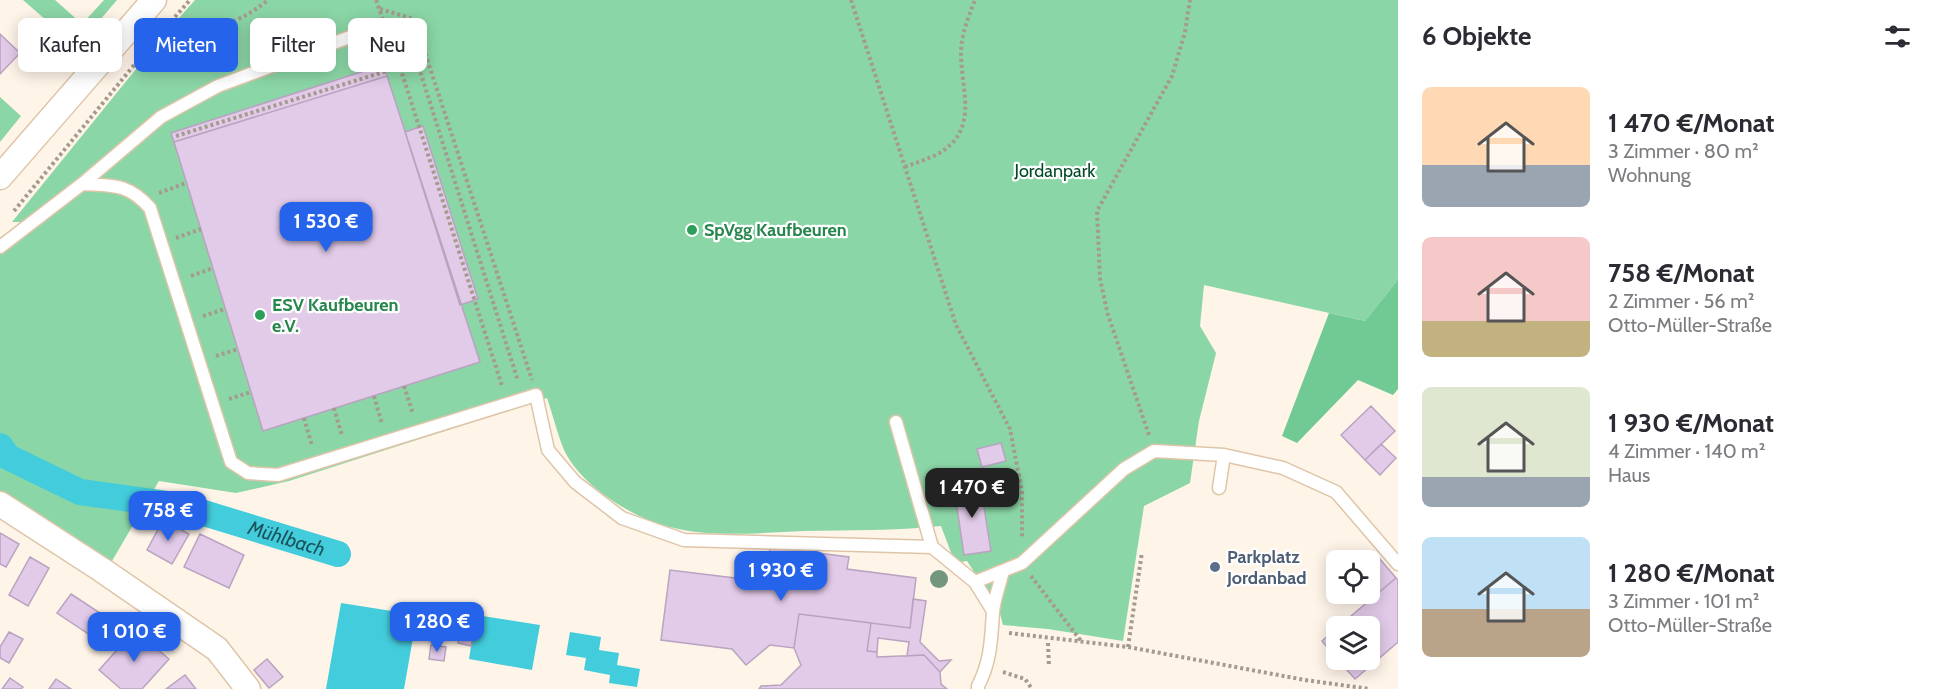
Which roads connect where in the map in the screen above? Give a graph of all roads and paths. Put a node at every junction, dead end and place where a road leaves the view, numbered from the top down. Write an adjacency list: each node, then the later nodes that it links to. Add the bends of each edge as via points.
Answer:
1 (154, 0): 19 (street)
2 (190, 0): 9 (path)
3 (268, 0): 11 (path)
4 (376, 0): 8 (path)
5 (851, 0): 18 (path)
6 (975, 0): 18 (path, via 964,29 961,55 966,101 961,132 943,151)
7 (1190, 0): 47 (path, via 1172,76 1097,211 1100,279 1108,315)
8 (380, 9): 10 (path); 36 (path, via 414,18)
9 (174, 18)
10 (383, 18)
11 (238, 19)
12 (348, 38): 21 (lane, via 218,86 161,117)
13 (134, 65): 23 (path)
14 (384, 72): 17 (path)
15 (402, 72): 34 (path)
16 (419, 72): 38 (path)
17 (176, 136)
18 (905, 166): 53 (path, via 956,325 1010,429 1022,492)
19 (0, 177)
20 (186, 183): 22 (path)
21 (82, 184): 26 (lane); 38 (lane, via 128,189 150,208 231,462 248,474 278,475)
22 (158, 193)
23 (8, 218)
24 (201, 229): 25 (path)
25 (175, 238)
26 (0, 247)
27 (213, 268): 28 (path)
28 (185, 279)
29 (225, 309): 30 (path)
30 (201, 317)
31 (238, 349): 32 (path)
32 (214, 357)
33 (404, 386): 41 (path)
34 (502, 387)
35 (251, 392): 39 (path)
36 (536, 395): 38 (lane); 51 (lane, via 548,450 575,482 622,518 684,540)
37 (374, 396): 44 (path)
38 (523, 399)
39 (226, 400)
40 (334, 408): 45 (path)
41 (413, 413)
42 (304, 418): 46 (path)
43 (896, 422): 51 (lane)
44 (382, 424)
45 (343, 437)
46 (312, 446)
47 (1154, 451): 48 (lane); 53 (lane, via 1124,469)
48 (1224, 455): 49 (lane); 54 (lane, via 1283,468 1336,492)
49 (1219, 488)
50 (0, 504): 64 (street, via 217,648)
51 (932, 547): 56 (lane)
52 (1142, 552): 61 (path)
53 (1022, 563): 55 (lane); 59 (path)
54 (1398, 564)
55 (1004, 571): 56 (lane); 57 (lane)
56 (975, 582): 57 (lane)
57 (993, 611): 58 (lane)
58 (993, 631): 59 (path); 65 (lane)
59 (1081, 641): 61 (path)
60 (1048, 643): 62 (path)
61 (1128, 647): 67 (path)
62 (1049, 667)
63 (996, 670): 66 (path, via 1025,679)
64 (248, 689)
65 (978, 689)
66 (1032, 689)
67 (1370, 689)

